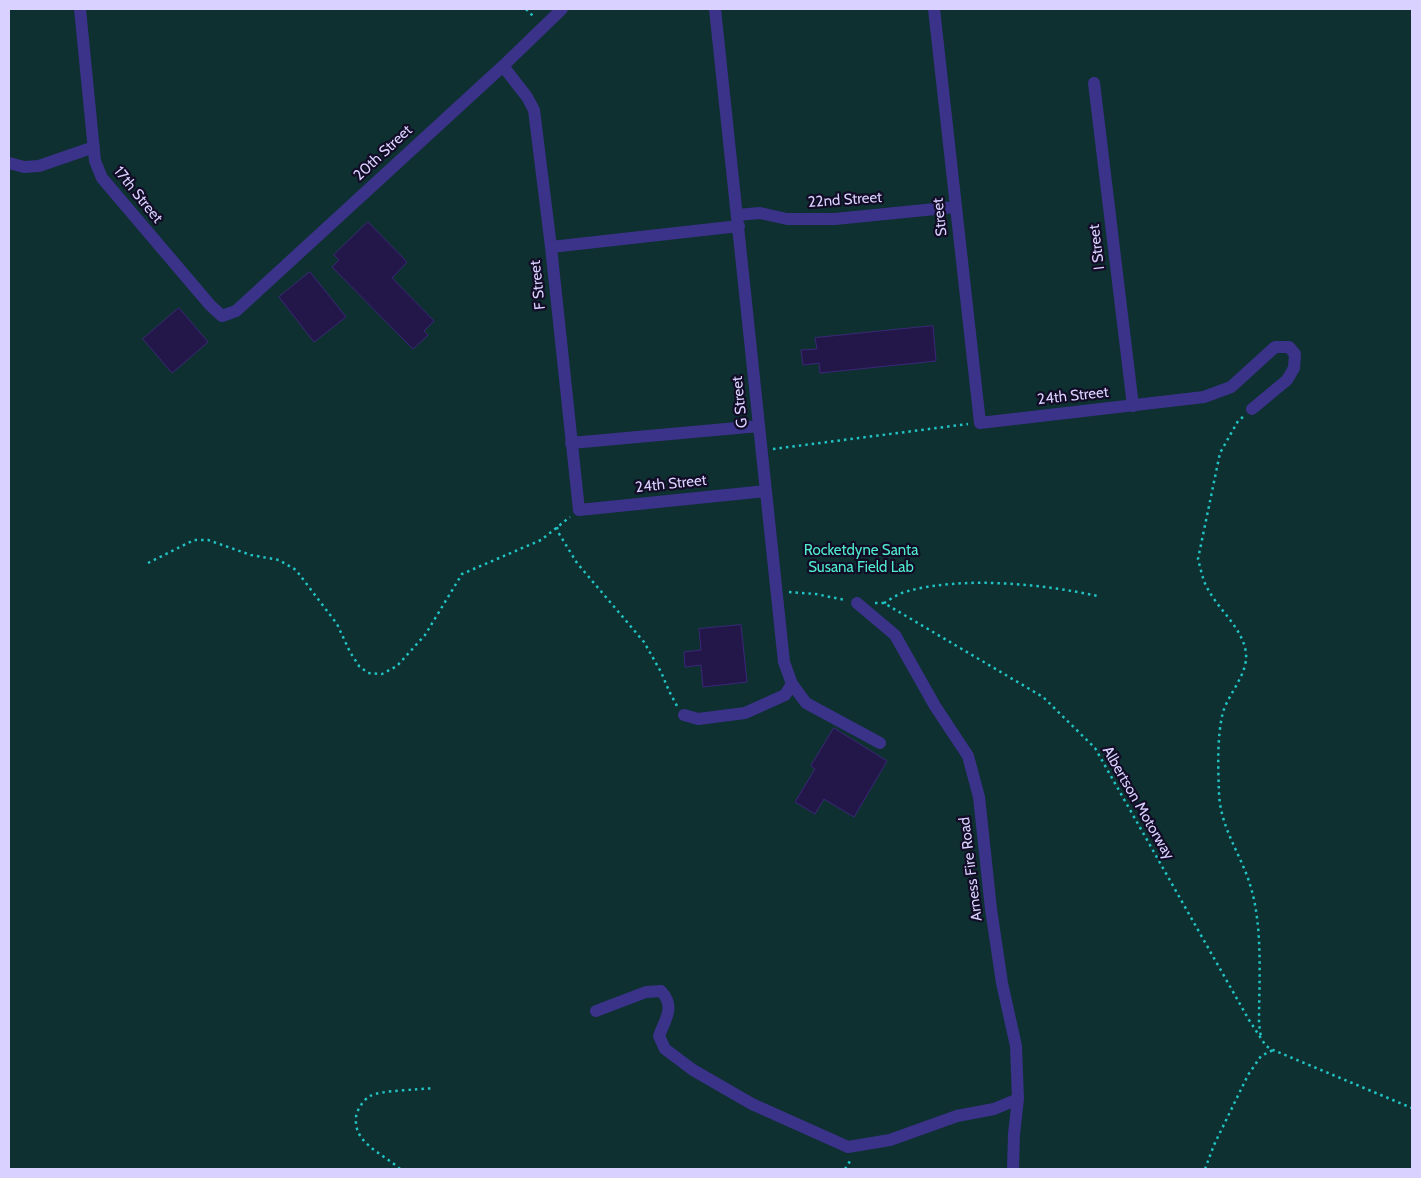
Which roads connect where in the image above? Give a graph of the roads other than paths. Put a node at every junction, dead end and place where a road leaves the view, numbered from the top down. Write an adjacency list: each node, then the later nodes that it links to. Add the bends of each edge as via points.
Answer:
1 (80, 9): 7 (lane, 17th Street)
2 (562, 9): 5 (lane, 20th Street)
3 (714, 9): 10 (lane, G Street)
4 (934, 9): 9 (lane, Street)
5 (503, 66): 11 (lane, F Street, via 534,110); 12 (lane, 20th Street, via 236,311)
6 (1094, 83): 13 (lane, I Street)
7 (94, 147): 8 (lane, via 39,166); 12 (lane, 17th Street, via 95,161 102,178)
8 (9, 163)
9 (956, 207): 10 (lane, 22nd Street, via 834,219 787,219 760,213); 15 (lane, Street)
10 (738, 220): 11 (lane, 22nd Street); 16 (lane, G Street)
11 (550, 247): 17 (lane, F Street)
12 (222, 316)
13 (1133, 406): 14 (lane, 24th Street, via 1216,393 1231,386 1275,348 1289,346 1296,354 1294,368 1287,380); 15 (lane, 24th Street)
14 (1252, 409)
15 (980, 422)
16 (759, 426): 17 (lane); 18 (lane, G Street)
17 (572, 442): 19 (lane, F Street)
18 (766, 491): 19 (lane, 24th Street); 21 (lane, G Street, via 784,662)
19 (579, 510)
20 (857, 603): 25 (lane, Arness Fire Road, via 896,635 968,756 979,797 1002,983 1016,1046)
21 (792, 684): 22 (lane, via 785,695 745,712 698,719); 23 (lane, G Street, via 806,703)
22 (684, 714)
23 (880, 743)
24 (596, 1011): 25 (lane, via 646,992 661,991 668,999 669,1010 660,1036 665,1049 693,1070 752,1104 848,1147 890,1140)
25 (1018, 1099): 26 (lane, Arness Fire Road)
26 (1013, 1169)

